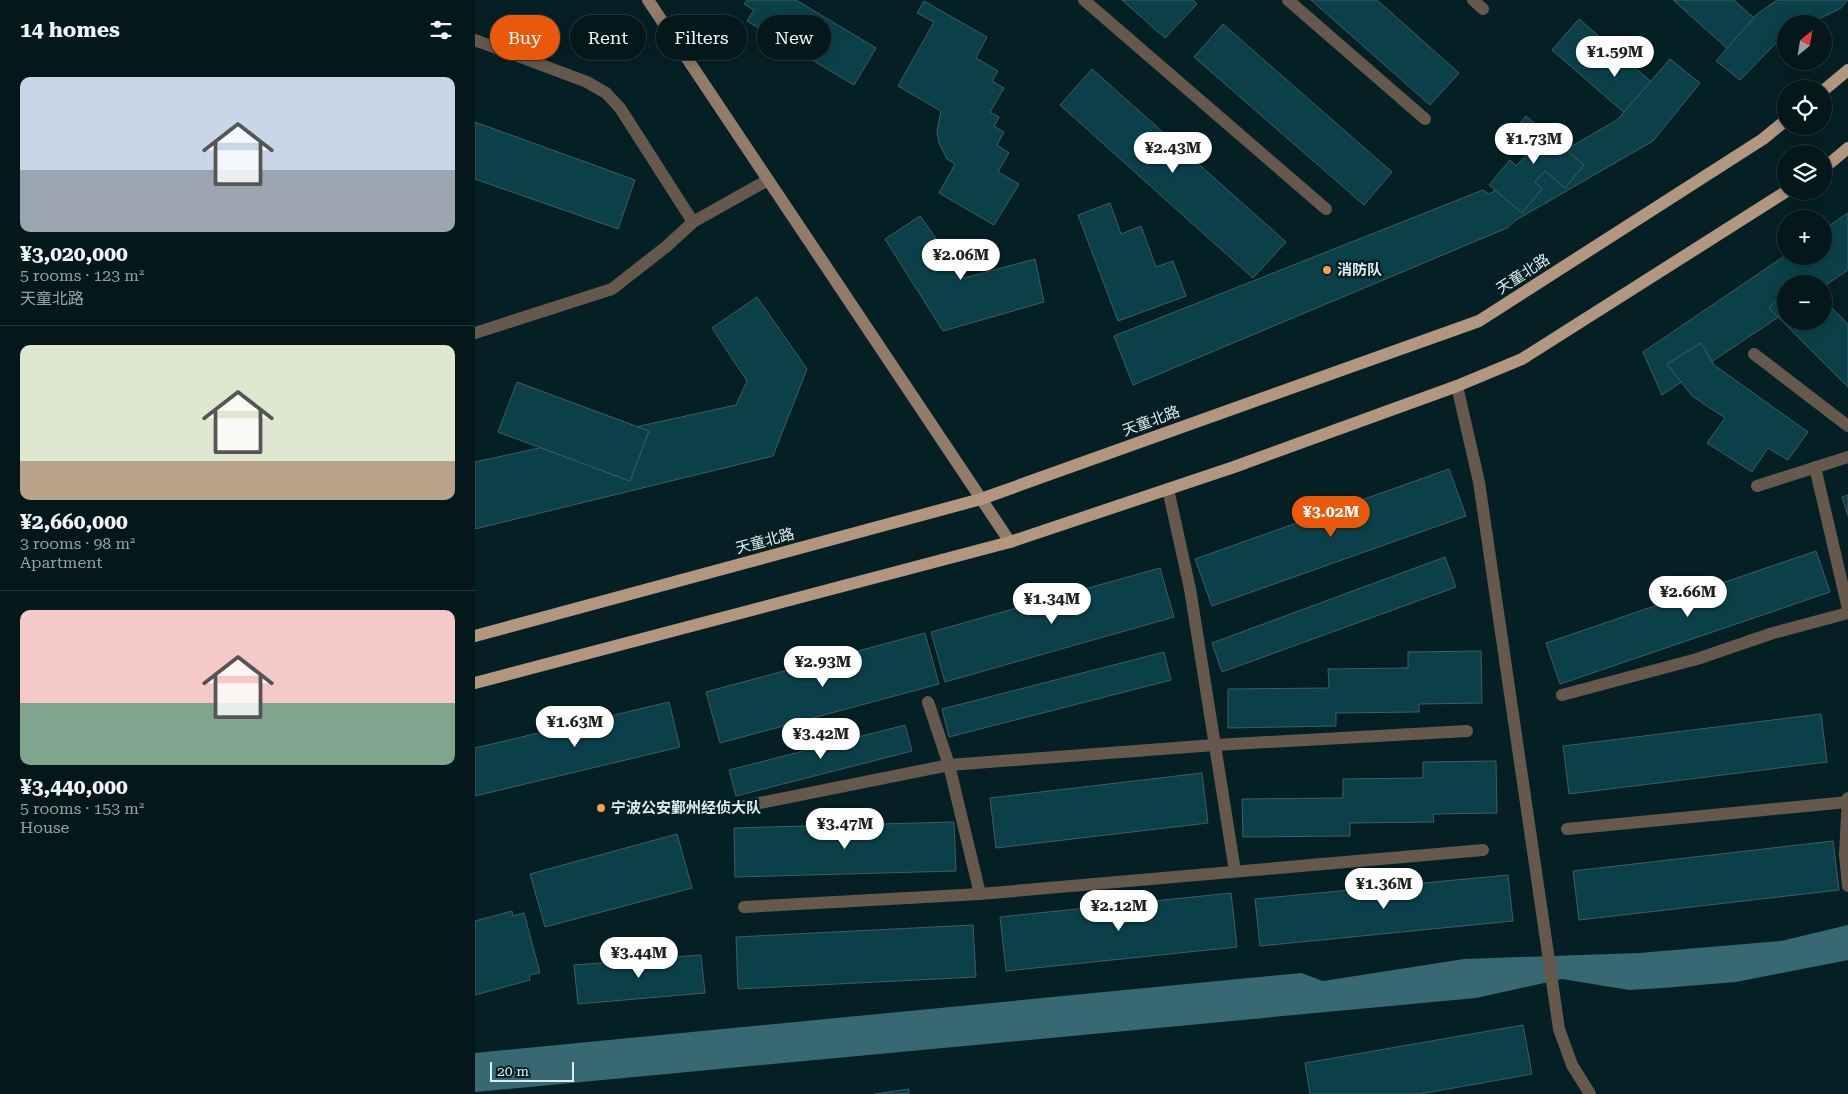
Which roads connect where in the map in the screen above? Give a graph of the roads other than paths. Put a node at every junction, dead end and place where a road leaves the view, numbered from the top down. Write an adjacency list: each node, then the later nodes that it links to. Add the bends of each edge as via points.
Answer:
1 (648, 0): 11 (street)
2 (1084, 0): 13 (street)
3 (1288, 0): 7 (street)
4 (475, 40): 14 (street, via 587,82 606,93 621,108)
5 (1848, 70): 6 (main road)
6 (1832, 83)
7 (1425, 119)
8 (1777, 127): 23 (main road, 天童北路, via 1479,321)
9 (1848, 148): 10 (main road)
10 (1832, 161)
11 (768, 180): 14 (street); 23 (street)
12 (1777, 197): 17 (main road, via 1522,359)
13 (1326, 209)
14 (693, 222): 15 (street, via 613,289)
15 (475, 333)
16 (1754, 354): 18 (street)
17 (1457, 386): 22 (main road); 43 (street, via 1479,482 1559,1029 1572,1065)
18 (1848, 426)
19 (1848, 456): 20 (street)
20 (1815, 467): 21 (street); 25 (street)
21 (1757, 486)
22 (1168, 489): 24 (main road); 33 (street, via 1190,589)
23 (981, 499): 24 (street); 28 (main road, 天童北路)
24 (1010, 542): 29 (main road)
25 (1843, 563): 26 (street)
26 (1848, 609)
27 (1848, 613): 30 (street)
28 (475, 636)
29 (475, 683)
30 (1562, 695)
31 (928, 702): 34 (street)
32 (1467, 731): 33 (street)
33 (1215, 745): 34 (street); 39 (street)
34 (949, 765): 36 (street); 41 (street)
35 (1848, 801): 37 (street); 40 (street, via 1845,854)
36 (735, 808)
37 (1567, 829)
38 (1483, 850): 39 (street)
39 (1235, 871): 41 (street)
40 (1848, 886)
41 (980, 894): 42 (street)
42 (744, 907)
43 (1590, 1094)

